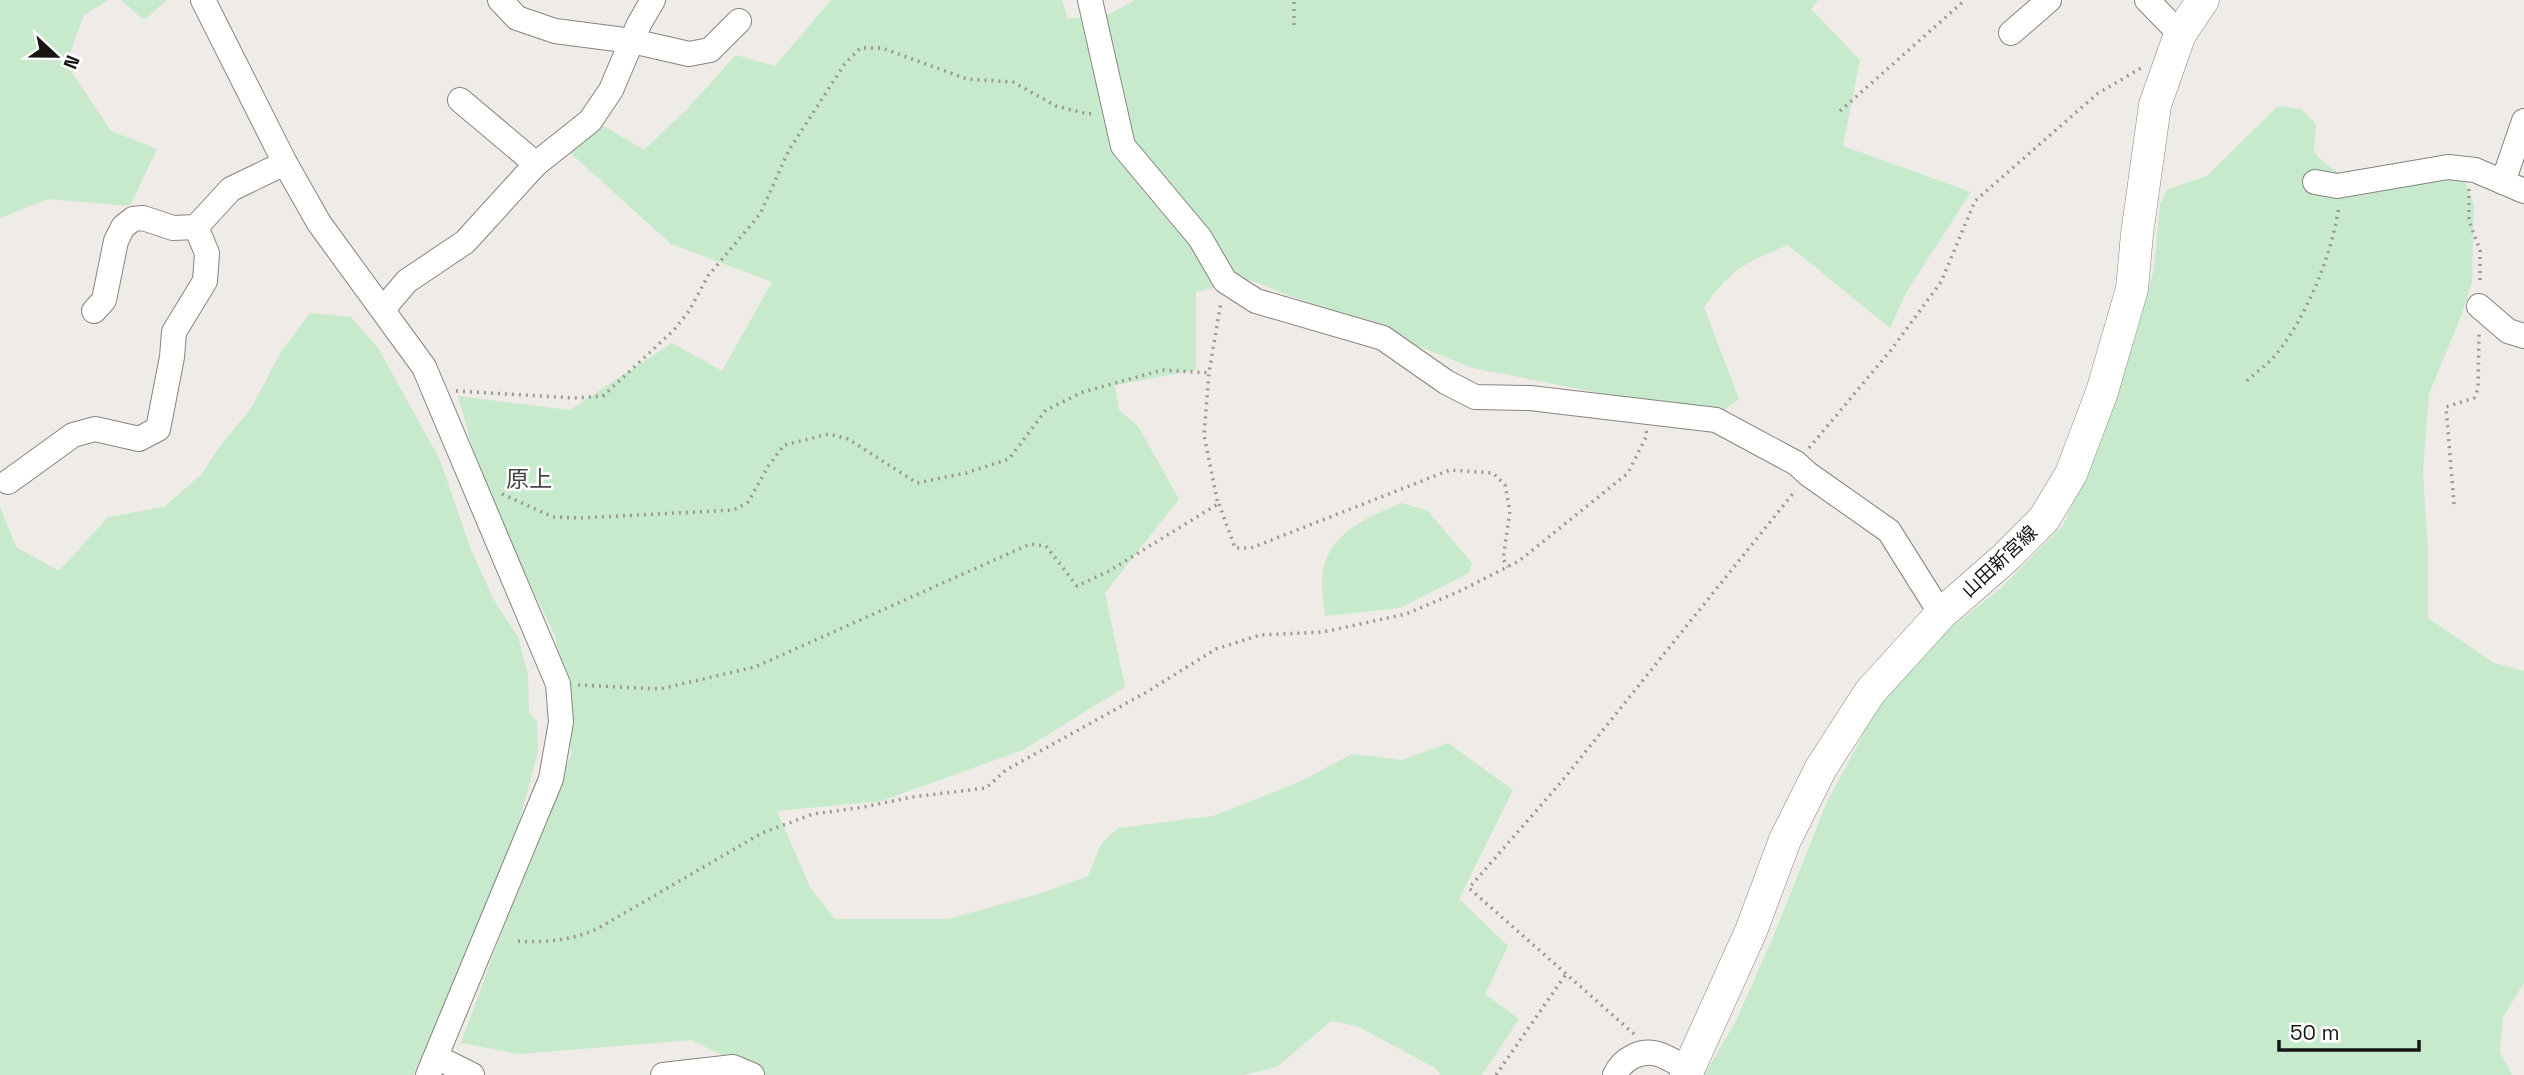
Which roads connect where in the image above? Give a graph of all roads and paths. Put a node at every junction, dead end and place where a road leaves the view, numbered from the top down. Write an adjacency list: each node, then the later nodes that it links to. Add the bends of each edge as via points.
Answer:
1 (203, 0): 20 (street)
2 (500, 0): 14 (street, via 517,18 555,31)
3 (653, 0): 14 (street)
4 (1090, 0): 17 (street)
5 (1294, 0): 11 (path)
6 (1965, 0): 18 (path)
7 (2049, 0): 12 (street)
8 (2147, 0): 13 (street)
9 (2203, 0): 13 (main road, 山田新宮線)
10 (739, 21): 14 (street, via 710,50 690,54)
11 (1294, 25)
12 (2011, 33)
13 (2180, 34): 15 (main road, 山田新宮線)
14 (632, 41): 21 (street, via 611,90 590,121)
15 (2169, 65): 36 (path, via 2148,63 2097,94 1975,201 1941,282 1856,389); 42 (main road, 山田新宮線, via 2155,104 2132,289 2102,392 2071,474 2044,519)
16 (460, 100): 21 (street)
17 (1115, 108): 27 (street, via 1123,146 1200,238); 34 (path, via 1088,114 1056,106 1013,82 967,79 882,48 860,48 789,150 747,233 708,276 674,330 603,396)
18 (1840, 111)
19 (2524, 121): 25 (street)
20 (285, 163): 26 (street, via 231,189); 29 (street, via 319,223)
21 (536, 164): 29 (street, via 465,242 407,281)
22 (2470, 170): 24 (street, via 2448,167); 25 (street); 28 (path, via 2469,221 2480,250)
23 (2315, 183): 24 (street)
24 (2342, 185): 33 (path, via 2328,252 2310,297 2283,344)
25 (2513, 187)
26 (196, 227): 30 (street, via 173,228 143,218 123,227 104,300); 37 (street, via 207,253 205,281 174,332 158,429 139,439 95,429 72,435)
27 (1225, 281): 32 (path); 35 (street, via 1256,301 1383,338 1475,397 1530,398)
28 (2479, 306): 31 (street, via 2508,331); 40 (path, via 2478,388 2474,398 2446,407)
29 (383, 309): 34 (street, via 424,367)
30 (94, 311)
31 (2524, 336)
32 (1209, 373): 38 (path, via 1162,370 1083,392 1046,410 1009,458 917,483 848,439 829,434 784,445 748,502 734,510 580,519 553,517 499,493); 39 (path, via 1204,435)
33 (2247, 380)
34 (435, 392): 38 (street)
35 (1645, 413): 36 (street, via 1716,420); 41 (path, via 1647,435 1628,472)
36 (1802, 469): 42 (street, via 1889,531); 45 (path, via 1562,781 1469,888)
37 (8, 482)
38 (478, 495): 43 (street)
39 (1219, 504): 41 (path, via 1235,548 1251,548 1450,470 1493,473 1505,485 1510,511 1503,559); 43 (path, via 1077,586 1046,546 1030,544 755,667 660,689)
40 (2454, 504)
41 (1508, 567): 44 (path, via 1406,614 1322,632 1260,635 1216,649 1006,770 986,788 813,814 762,833 597,929 577,937)
42 (1941, 614): 48 (main road, 山田新宮線, via 1870,692 1821,768 1785,840 1751,931)
43 (558, 684): 47 (street, via 561,722 551,779)
44 (518, 941)
45 (1566, 974): 46 (path); 52 (path)
46 (1657, 1053): 48 (street); 53 (street, via 1634,1055)
47 (432, 1066): 49 (street)
48 (1688, 1072)
49 (472, 1075)
50 (663, 1075): 51 (street, via 733,1068)
51 (752, 1075)
52 (1496, 1075)
53 (1615, 1075)

